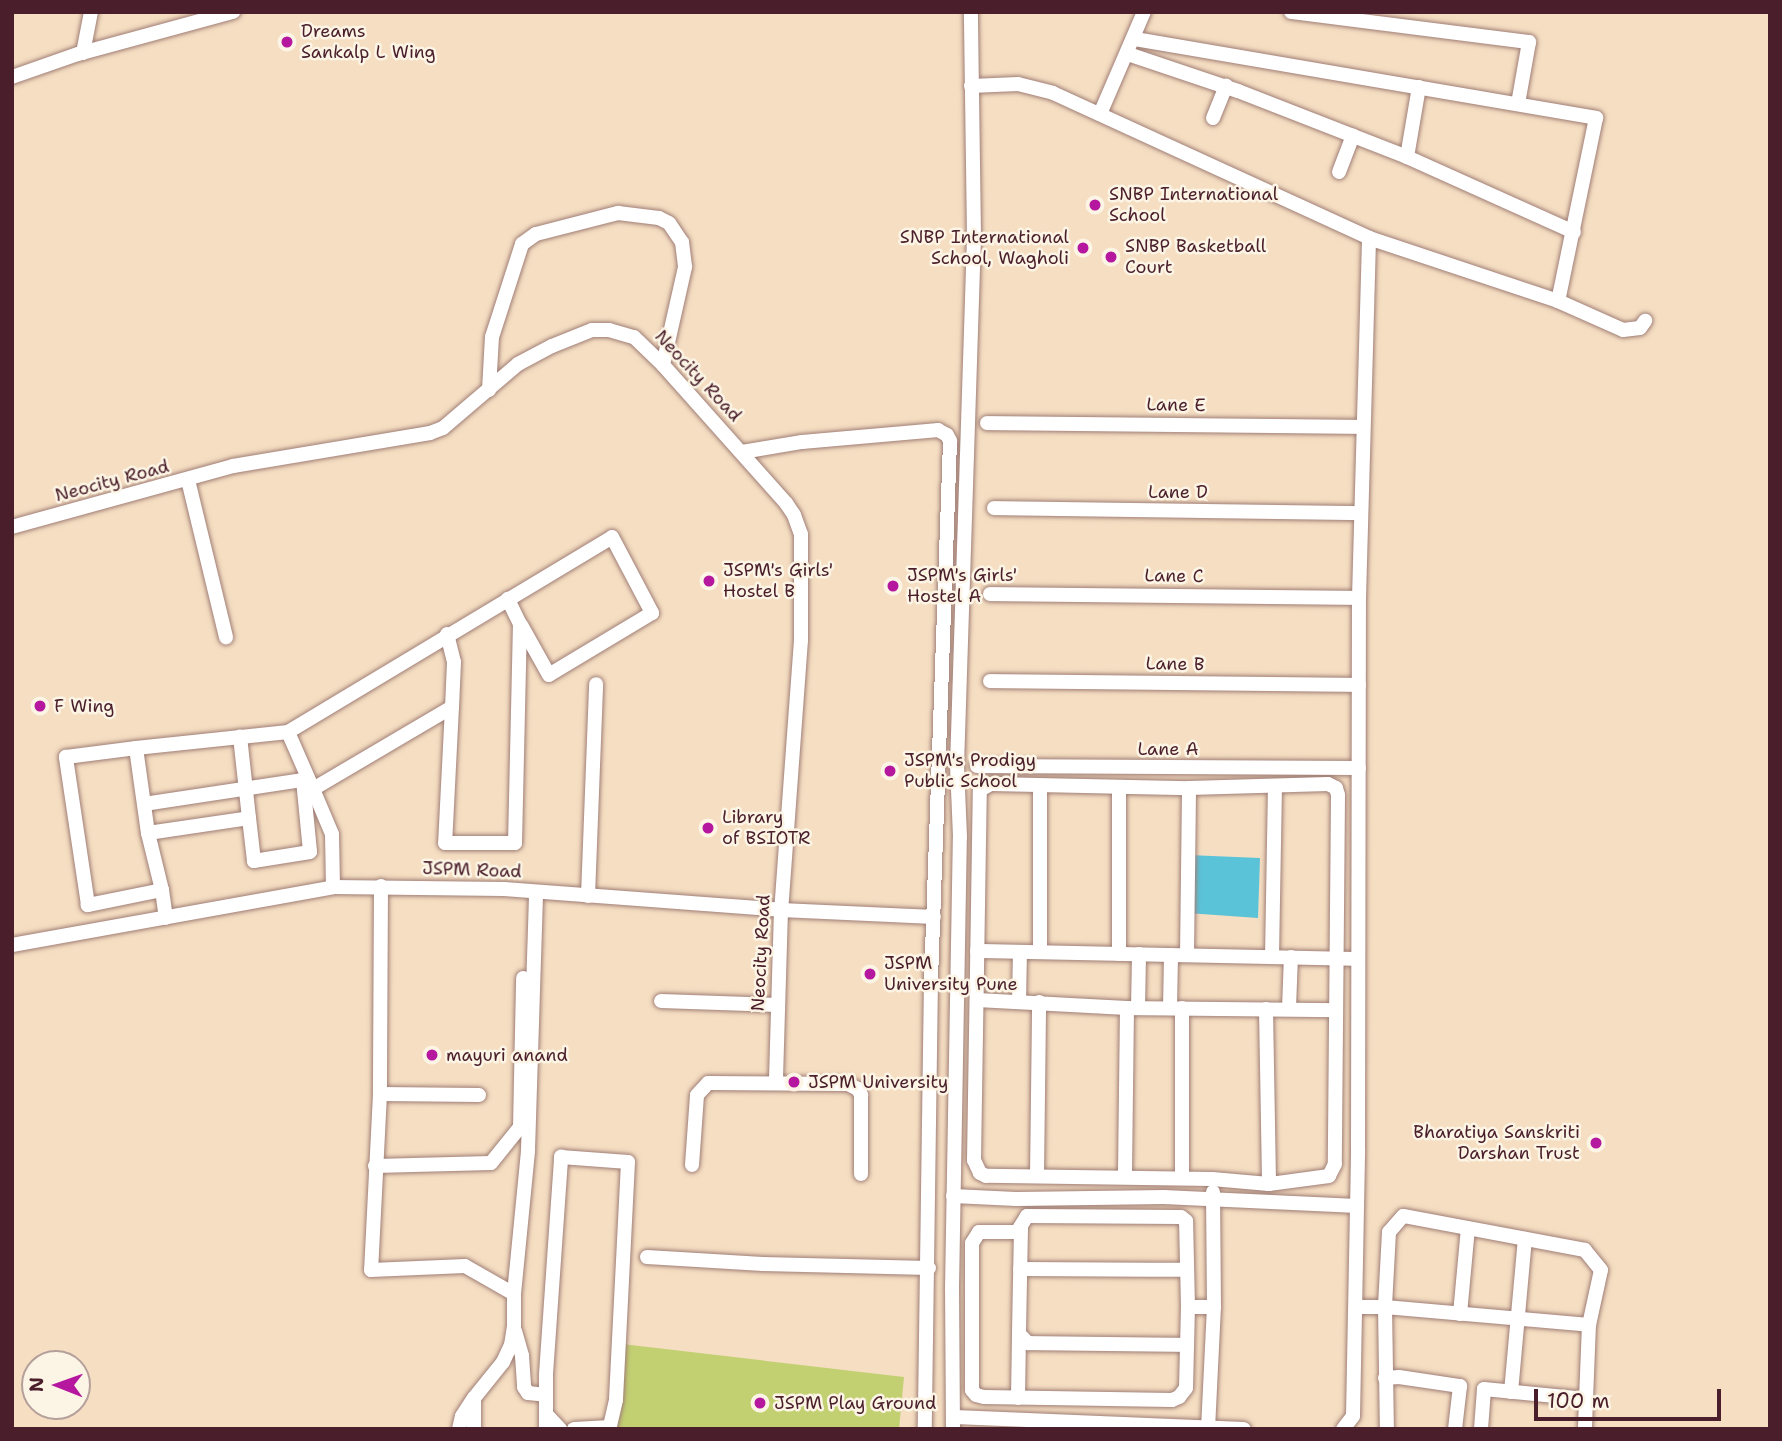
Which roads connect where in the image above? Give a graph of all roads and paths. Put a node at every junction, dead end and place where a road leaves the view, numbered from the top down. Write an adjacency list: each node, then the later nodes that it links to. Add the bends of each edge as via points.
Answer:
1 (92, 12): 7 (street)
2 (233, 12): 7 (street)
3 (971, 12): 10 (street)
4 (1144, 12): 6 (street)
5 (1291, 12): 13 (street, via 1530,42)
6 (1135, 39): 8 (street); 12 (street)
7 (83, 53): 9 (street)
8 (1128, 54): 11 (street); 14 (street)
9 (12, 77)
10 (971, 86): 14 (street, via 1031,86); 76 (street, via 974,236 957,766)
11 (1226, 86): 15 (street); 16 (street)
12 (1419, 87): 13 (street); 17 (street)
13 (1518, 104): 19 (street, via 1596,118)
14 (1100, 114): 20 (street)
15 (1213, 118)
16 (1353, 136): 17 (street); 18 (street)
17 (1408, 157): 19 (street)
18 (1339, 172)
19 (1574, 232): 21 (street)
20 (1369, 238): 21 (street); 26 (street)
21 (1558, 301): 22 (street, via 1623,330 1640,328)
22 (1645, 321)
23 (663, 365): 24 (street, Neocity Road, via 634,337 592,330 518,364); 24 (street, via 685,267 682,242 669,223 659,218 618,213 536,234 522,244 492,337); 27 (street, Neocity Road)
24 (489, 390): 28 (street, Neocity Road, via 443,428 430,433 233,466)
25 (988, 423): 26 (street, Lane E)
26 (1363, 427): 30 (street)
27 (742, 452): 61 (street, Neocity Road, via 794,515 803,550); 62 (street, via 938,430 950,441)
28 (188, 480): 31 (street, Neocity Road); 37 (street)
29 (995, 508): 30 (street, Lane D)
30 (1361, 513): 33 (street)
31 (12, 527)
32 (990, 594): 33 (street, Lane C)
33 (1359, 598): 40 (street)
34 (508, 599): 35 (street); 35 (street, via 612,537 652,613 549,675); 36 (street)
35 (520, 624): 41 (street, via 515,843 444,843)
36 (447, 634): 41 (street, via 454,662); 42 (street)
37 (226, 636)
38 (990, 681): 40 (street, Lane B)
39 (596, 684): 60 (street)
40 (1359, 685): 46 (street)
41 (452, 706): 47 (street)
42 (288, 732): 43 (street); 47 (street)
43 (240, 736): 44 (street); 50 (street)
44 (136, 748): 53 (street); 58 (street, via 66,757 89,905)
45 (977, 766): 46 (street, Lane A)
46 (1359, 768): 75 (street)
47 (308, 782): 50 (street); 54 (street, via 310,852 254,861); 57 (street, via 332,834)
48 (1040, 786): 51 (street); 65 (street, via 991,784 980,790); 67 (street)
49 (1275, 786): 52 (street); 72 (street); 74 (street, via 1328,784 1336,788)
50 (247, 788): 53 (street); 54 (street)
51 (1119, 788): 52 (street); 68 (street)
52 (1189, 788): 71 (street)
53 (144, 804): 55 (street)
54 (249, 818): 55 (street)
55 (148, 833): 58 (street)
56 (381, 886): 57 (street, JSPM Road); 59 (street, JSPM Road); 90 (street)
57 (333, 887): 63 (street, JSPM Road)
58 (162, 890): 63 (street)
59 (536, 893): 60 (street, JSPM Road); 112 (street, via 528,1150)
60 (588, 896): 61 (street, JSPM Road)
61 (781, 910): 62 (street, JSPM Road); 83 (street, Neocity Road)
62 (934, 917): 109 (street)
63 (166, 918): 64 (street, JSPM Road)
64 (12, 945)
65 (977, 951): 66 (street); 78 (street)
66 (1020, 952): 67 (street); 81 (street)
67 (1040, 952): 68 (street)
68 (1119, 954): 69 (street)
69 (1139, 954): 70 (street); 84 (street)
70 (1171, 955): 71 (street); 85 (street)
71 (1187, 955): 72 (street)
72 (1272, 957): 73 (street)
73 (1291, 957): 74 (street); 86 (street)
74 (1335, 958): 75 (street); 88 (street)
75 (1358, 959): 104 (street)
76 (957, 977): 78 (street); 101 (street)
77 (523, 978): 92 (street, via 520,1127 491,1163)
78 (977, 978): 79 (street)
79 (977, 1000): 81 (street); 95 (street, via 976,1167 986,1176)
80 (661, 1001): 83 (street)
81 (1019, 1002): 82 (street)
82 (1039, 1002): 84 (street); 95 (street)
83 (778, 1005): 89 (street, Neocity Road)
84 (1133, 1008): 85 (street); 97 (street)
85 (1176, 1008): 87 (street); 98 (street)
86 (1289, 1008): 87 (street); 88 (street)
87 (1266, 1009): 100 (street)
88 (1335, 1010): 100 (street, via 1333,1171 1324,1180)
89 (776, 1083): 93 (street, via 708,1083 702,1087); 94 (street, via 848,1084 858,1089)
90 (380, 1094): 91 (street); 92 (street)
91 (479, 1095)
92 (375, 1166): 112 (street, via 371,1270 465,1266)
93 (692, 1166)
94 (861, 1174)
95 (1037, 1176): 96 (street)
96 (1079, 1177): 97 (street); 102 (street)
97 (1125, 1177): 98 (street)
98 (1182, 1178): 99 (street)
99 (1212, 1179): 100 (street); 103 (street)
100 (1269, 1184)
101 (953, 1195): 102 (street); 132 (street)
102 (1081, 1198): 103 (street)
103 (1213, 1199): 104 (street); 114 (street)
104 (1356, 1206): 115 (street)
105 (1021, 1228): 110 (street); 111 (street, via 1027,1216 1181,1217 1186,1221); 129 (street, via 1013,1233 979,1232 972,1242 970,1384 976,1395)
106 (1468, 1228): 107 (street); 116 (street, via 1403,1216 1389,1232); 117 (street)
107 (1525, 1239): 118 (street); 119 (street, via 1585,1250 1601,1270)
108 (647, 1257): 109 (street)
109 (929, 1268): 138 (street)
110 (1020, 1269): 111 (street); 121 (street)
111 (1187, 1270): 113 (street)
112 (514, 1294): 120 (street)
113 (1188, 1307): 114 (street); 122 (street)
114 (1214, 1307): 133 (street)
115 (1356, 1307): 116 (street); 140 (street, via 1353,1416)
116 (1385, 1307): 117 (street); 123 (street)
117 (1460, 1314): 118 (street)
118 (1518, 1319): 119 (street); 126 (street)
119 (1589, 1325): 130 (street)
120 (514, 1326): 127 (street, via 524,1387 528,1394); 128 (street, via 503,1362)
121 (1019, 1334): 122 (street, via 1034,1344); 129 (street)
122 (1187, 1345): 129 (street, via 1186,1388 1172,1400)
123 (1385, 1378): 124 (street); 141 (street)
124 (1460, 1386): 125 (street); 142 (street)
125 (1484, 1389): 126 (street); 143 (street)
126 (1511, 1392): 130 (street)
127 (545, 1395): 131 (street); 137 (street, via 561,1157 628,1162 616,1400 610,1427)
128 (474, 1398): 134 (street); 135 (street)
129 (1018, 1398)
130 (1586, 1399): 144 (street)
131 (546, 1421): 136 (street)
132 (954, 1423): 133 (street)
133 (1208, 1428): 139 (street)
134 (459, 1429)
135 (474, 1429)
136 (560, 1429)
137 (575, 1429)
138 (925, 1429)
139 (1244, 1429)
140 (1343, 1429)
141 (1387, 1429)
142 (1455, 1429)
143 (1481, 1429)
144 (1585, 1429)

